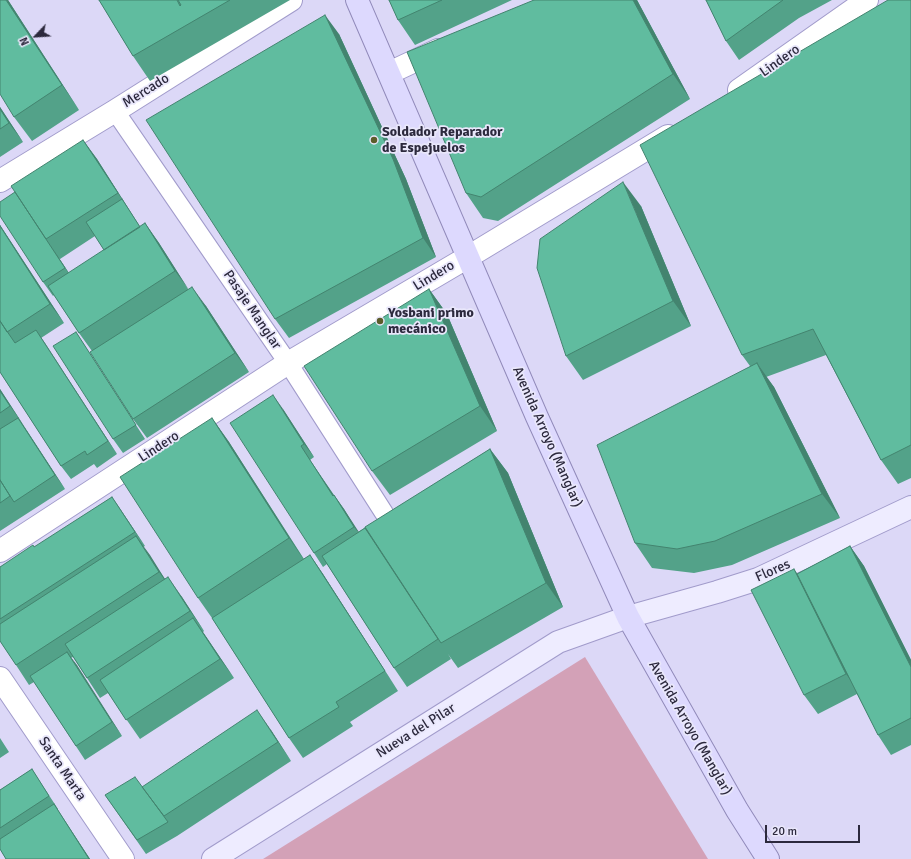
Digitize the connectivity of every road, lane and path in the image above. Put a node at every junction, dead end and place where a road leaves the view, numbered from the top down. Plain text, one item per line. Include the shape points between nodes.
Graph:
1 (291, 0) edge
2 (357, 0) edge
3 (867, 0) edge
4 (453, 43) edge
5 (389, 73) junction
6 (722, 102) edge
7 (115, 111) junction
8 (683, 127) edge
9 (0, 181) edge
10 (468, 256) junction
11 (288, 363) junction
12 (911, 507) edge
13 (384, 513) edge
14 (0, 551) edge
15 (628, 617) junction
16 (0, 678) edge
17 (123, 859) edge
18 (213, 859) edge
19 (768, 859) edge

1 - 7 street, Mercado
2 - 5 main road, Avenida Arroyo (Manglar)
3 - 6 street, Lindero
4 - 5 street
5 - 10 main road, Avenida Arroyo (Manglar)
7 - 9 street, Mercado
7 - 11 lane, Pasaje Manglar
8 - 10 street, Lindero
10 - 11 street, Lindero
10 - 15 main road, Avenida Arroyo (Manglar) via 537,417
11 - 13 lane, Pasaje Manglar
11 - 14 street, Lindero
12 - 15 street, Flores via 758,579
15 - 18 street, Nueva del Pilar via 558,642
15 - 19 main road, Avenida Arroyo (Manglar) via 737,810
16 - 17 street, Santa Marta

